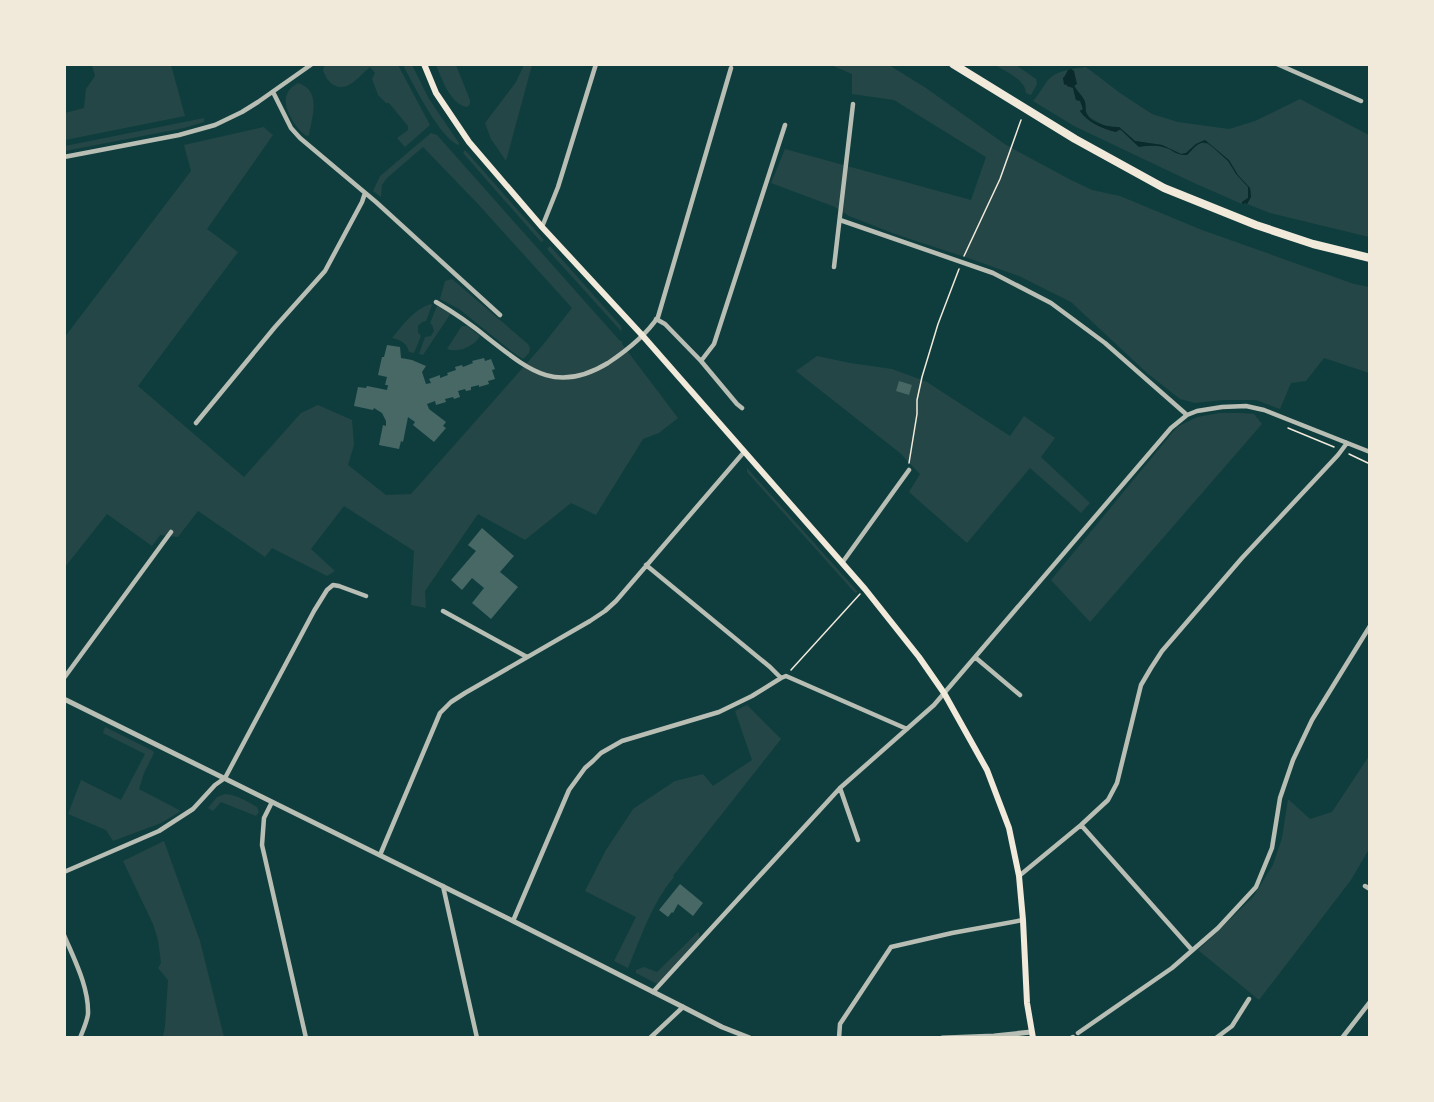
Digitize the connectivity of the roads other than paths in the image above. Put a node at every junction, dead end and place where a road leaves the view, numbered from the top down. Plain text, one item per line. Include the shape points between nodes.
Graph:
1 (312, 64) edge
2 (424, 64) edge
3 (596, 64) edge
4 (953, 64) edge
5 (1277, 64) edge
6 (731, 68) dead end
7 (273, 92) junction
8 (1360, 101) dead end
9 (854, 104) dead end
10 (785, 125) dead end
11 (64, 157) edge
12 (365, 193) junction
13 (840, 220) junction
14 (542, 227) junction
15 (1370, 258) edge
16 (834, 267) dead end
17 (436, 302) dead end
18 (500, 315) dead end
19 (656, 319) junction
20 (642, 335) junction
21 (701, 361) junction
22 (742, 408) dead end
23 (1187, 415) junction
24 (196, 423) dead end
25 (1347, 443) junction
26 (744, 452) junction
27 (1370, 452) edge
28 (909, 470) road end
29 (171, 532) dead end
30 (842, 563) junction
31 (646, 565) junction
32 (366, 596) dead end
33 (443, 611) dead end
34 (1370, 626) edge
35 (527, 657) junction
36 (976, 658) junction
37 (783, 677) junction
38 (64, 678) edge
39 (944, 693) junction
40 (1020, 694) dead end
41 (64, 699) edge
42 (906, 729) junction
43 (225, 778) junction
44 (840, 788) junction
45 (272, 802) junction
46 (1082, 825) junction
47 (858, 840) dead end
48 (380, 855) junction
49 (64, 872) edge
50 (1019, 876) junction
51 (443, 886) junction
52 (1023, 920) junction
53 (513, 921) junction
54 (64, 934) edge
55 (1192, 951) junction
56 (654, 992) junction
57 (1249, 999) dead end
58 (1370, 1002) edge
59 (683, 1007) junction
60 (1078, 1033) dead end
61 (1032, 1035) edge
62 (80, 1038) edge
63 (306, 1038) edge
64 (477, 1038) edge
65 (650, 1038) edge
66 (750, 1038) edge
67 (839, 1038) edge
68 (942, 1038) edge
69 (1216, 1038) edge
70 (1342, 1038) edge

1 - 7 street
2 - 14 main road via 436,93 469,142
3 - 14 street
4 - 15 highway via 1075,140 1164,188 1256,225
5 - 8 street
6 - 19 street
7 - 11 street via 215,125
7 - 12 street via 300,138
9 - 13 street
10 - 21 street via 714,344
12 - 18 street
12 - 24 street via 325,271
13 - 16 street
13 - 23 street via 993,273 1052,303 1105,343
14 - 20 main road
17 - 20 street via 523,365 557,377 577,377 595,370
19 - 20 street
19 - 21 street
20 - 26 main road
21 - 22 street
23 - 25 street via 1246,406
23 - 36 street via 1171,428
25 - 27 street
25 - 46 street via 1162,651 1141,685 1117,783 1108,800
26 - 30 main road
26 - 31 street
28 - 30 street
29 - 38 street
30 - 39 main road
31 - 35 street via 605,611
31 - 37 street
32 - 43 street via 333,585 327,590
33 - 35 street
34 - 55 street via 1312,720 1293,760 1280,798 1272,848 1256,887
35 - 48 street via 451,702 440,713
36 - 39 street
36 - 40 street
37 - 42 street
37 - 53 street via 719,712 622,741 585,768 569,790
39 - 42 street
39 - 50 main road via 993,784 1009,828
41 - 43 street
42 - 44 street
43 - 45 street
43 - 49 street via 193,809 159,831
44 - 47 street
44 - 56 street
45 - 48 street
45 - 63 street via 264,818 262,845
46 - 50 street
46 - 55 street
48 - 51 street
50 - 52 main road
51 - 53 street
51 - 64 street
52 - 61 main road
52 - 67 street via 891,947 840,1024
53 - 56 street
54 - 62 street via 86,997 88,1016
55 - 60 street
56 - 59 street
57 - 69 street via 1232,1026
58 - 70 street
59 - 65 street
59 - 66 street
61 - 68 street

